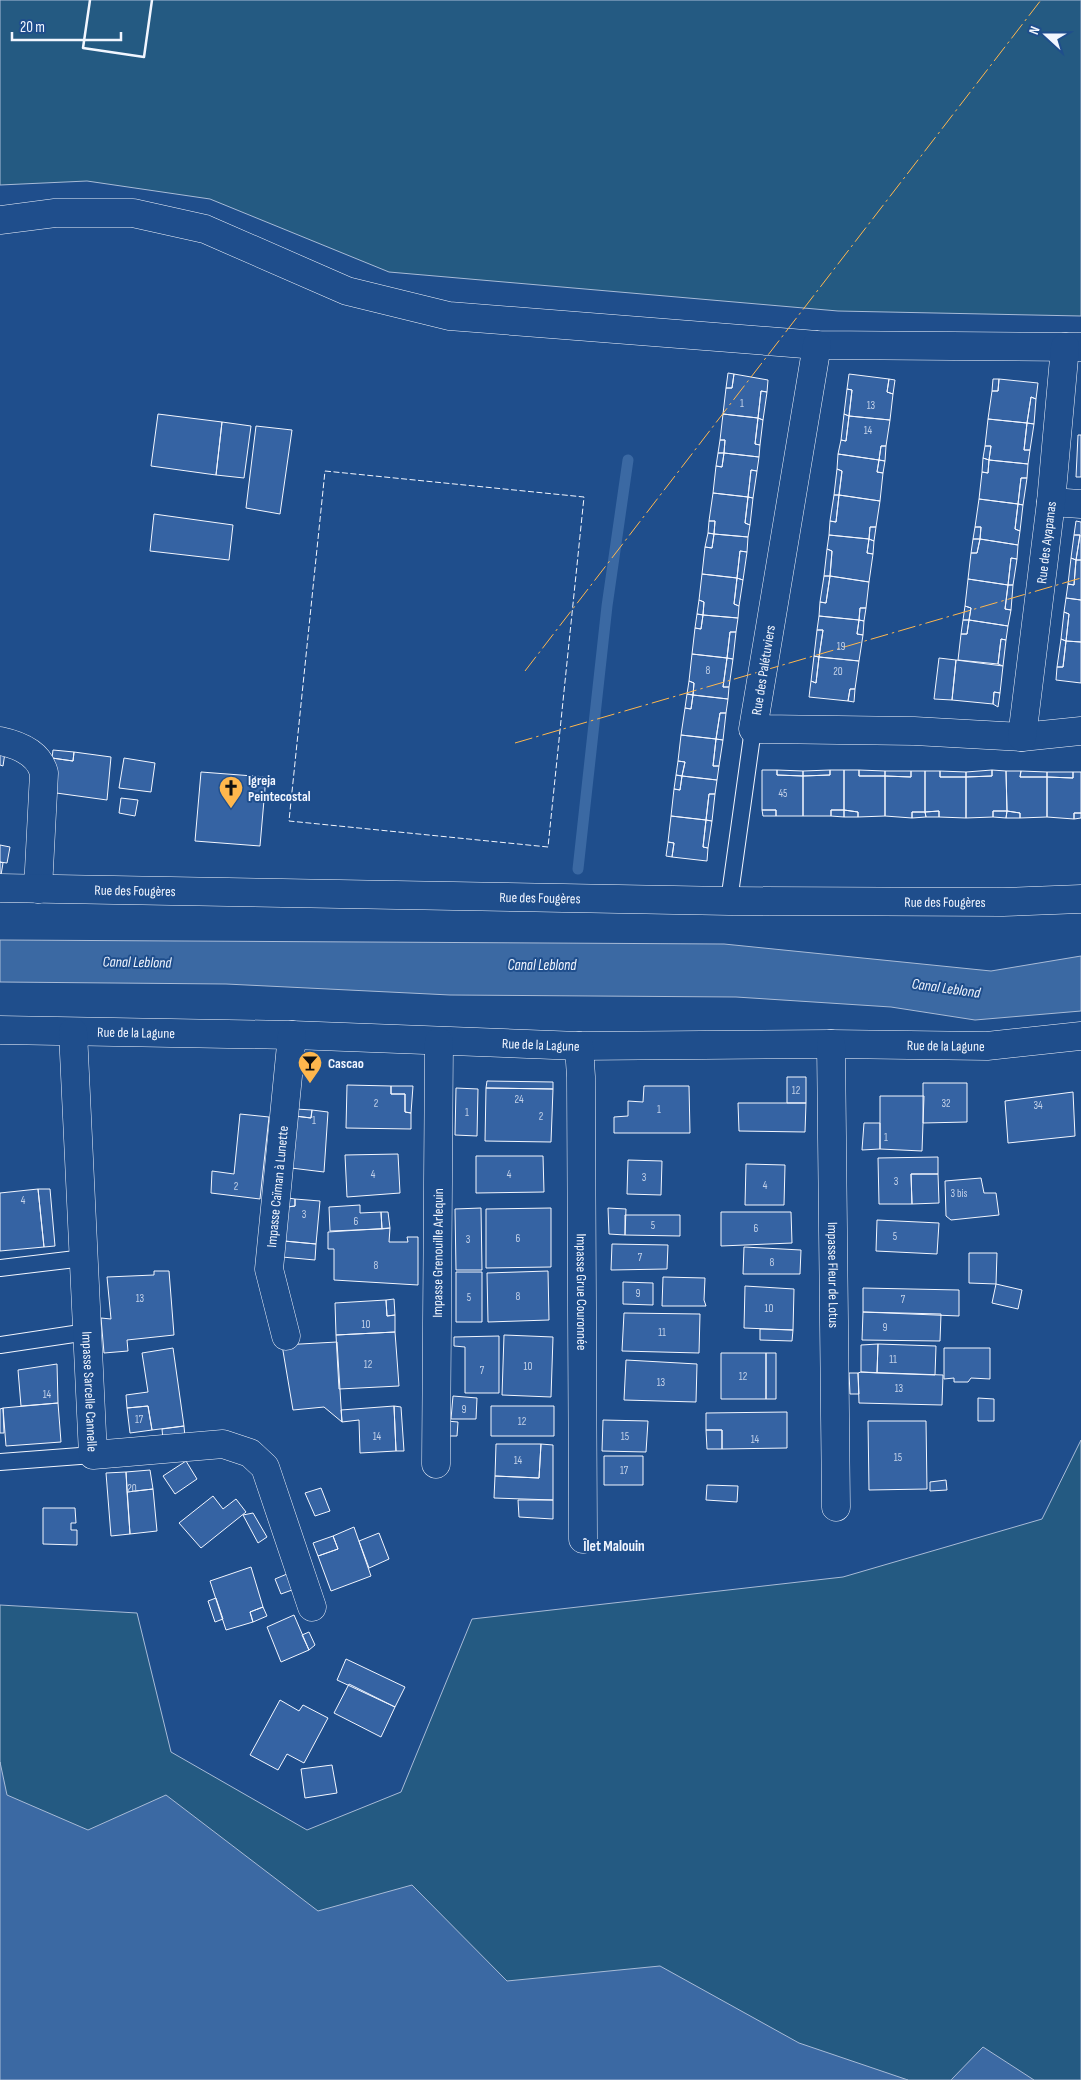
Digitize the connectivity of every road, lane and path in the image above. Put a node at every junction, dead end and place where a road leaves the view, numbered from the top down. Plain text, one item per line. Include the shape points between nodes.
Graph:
1 (0, 220) edge
2 (817, 345) junction
3 (1073, 347) edge
4 (1051, 502) junction
5 (1081, 504) edge
6 (753, 730) junction
7 (1081, 731) edge
8 (1022, 737) junction
9 (0, 742) edge
10 (0, 888) edge
11 (38, 889) junction
12 (1081, 899) edge
13 (729, 900) junction
14 (0, 1030) edge
15 (73, 1032) junction
16 (292, 1035) junction
17 (1081, 1036) edge
18 (439, 1042) junction
19 (831, 1044) junction
20 (579, 1046) junction
21 (84, 1258) junction
22 (0, 1268) edge
23 (87, 1332) junction
24 (286, 1336) dead end
25 (0, 1345) edge
26 (93, 1455) junction
27 (0, 1462) edge
28 (436, 1464) dead end
29 (836, 1506) dead end
30 (583, 1539) dead end
31 (312, 1607) dead end

1 - 2 street via 56,213 133,213 205,229 347,291 449,316
2 - 3 street
2 - 6 street, Rue des Palétuviers
3 - 4 street, Rue des Ayapanas
4 - 5 street
4 - 8 street, Rue des Ayapanas
6 - 8 street, Rue des Palétuviers via 914,731
6 - 13 lane
7 - 8 street, Rue des Palétuviers
9 - 11 street via 18,746 42,764
10 - 11 street, Rue des Fougères
11 - 13 street, Rue des Fougères
12 - 13 street, Rue des Fougères via 1003,902
14 - 15 street, Rue de la Lagune
15 - 16 street, Rue de la Lagune
15 - 21 street, Impasse Sarcelle Cannelle
16 - 18 street, Rue de la Lagune
16 - 24 street, Impasse Caïman à Lunette via 269,1269
17 - 19 street, Rue de la Lagune via 987,1046
18 - 20 street, Rue de la Lagune
18 - 28 street, Impasse Grenouille Arlequin
19 - 20 street, Rue de la Lagune
19 - 29 street, Impasse Fleur de Lotus
20 - 30 street, Impasse Grue Couronnée
21 - 22 lane
21 - 23 street, Impasse Sarcelle Cannelle
23 - 25 lane
23 - 26 street, Impasse Sarcelle Cannelle
26 - 27 lane
26 - 31 street, Impasse Sarcelle Cannelle via 223,1444 250,1454 265,1467

